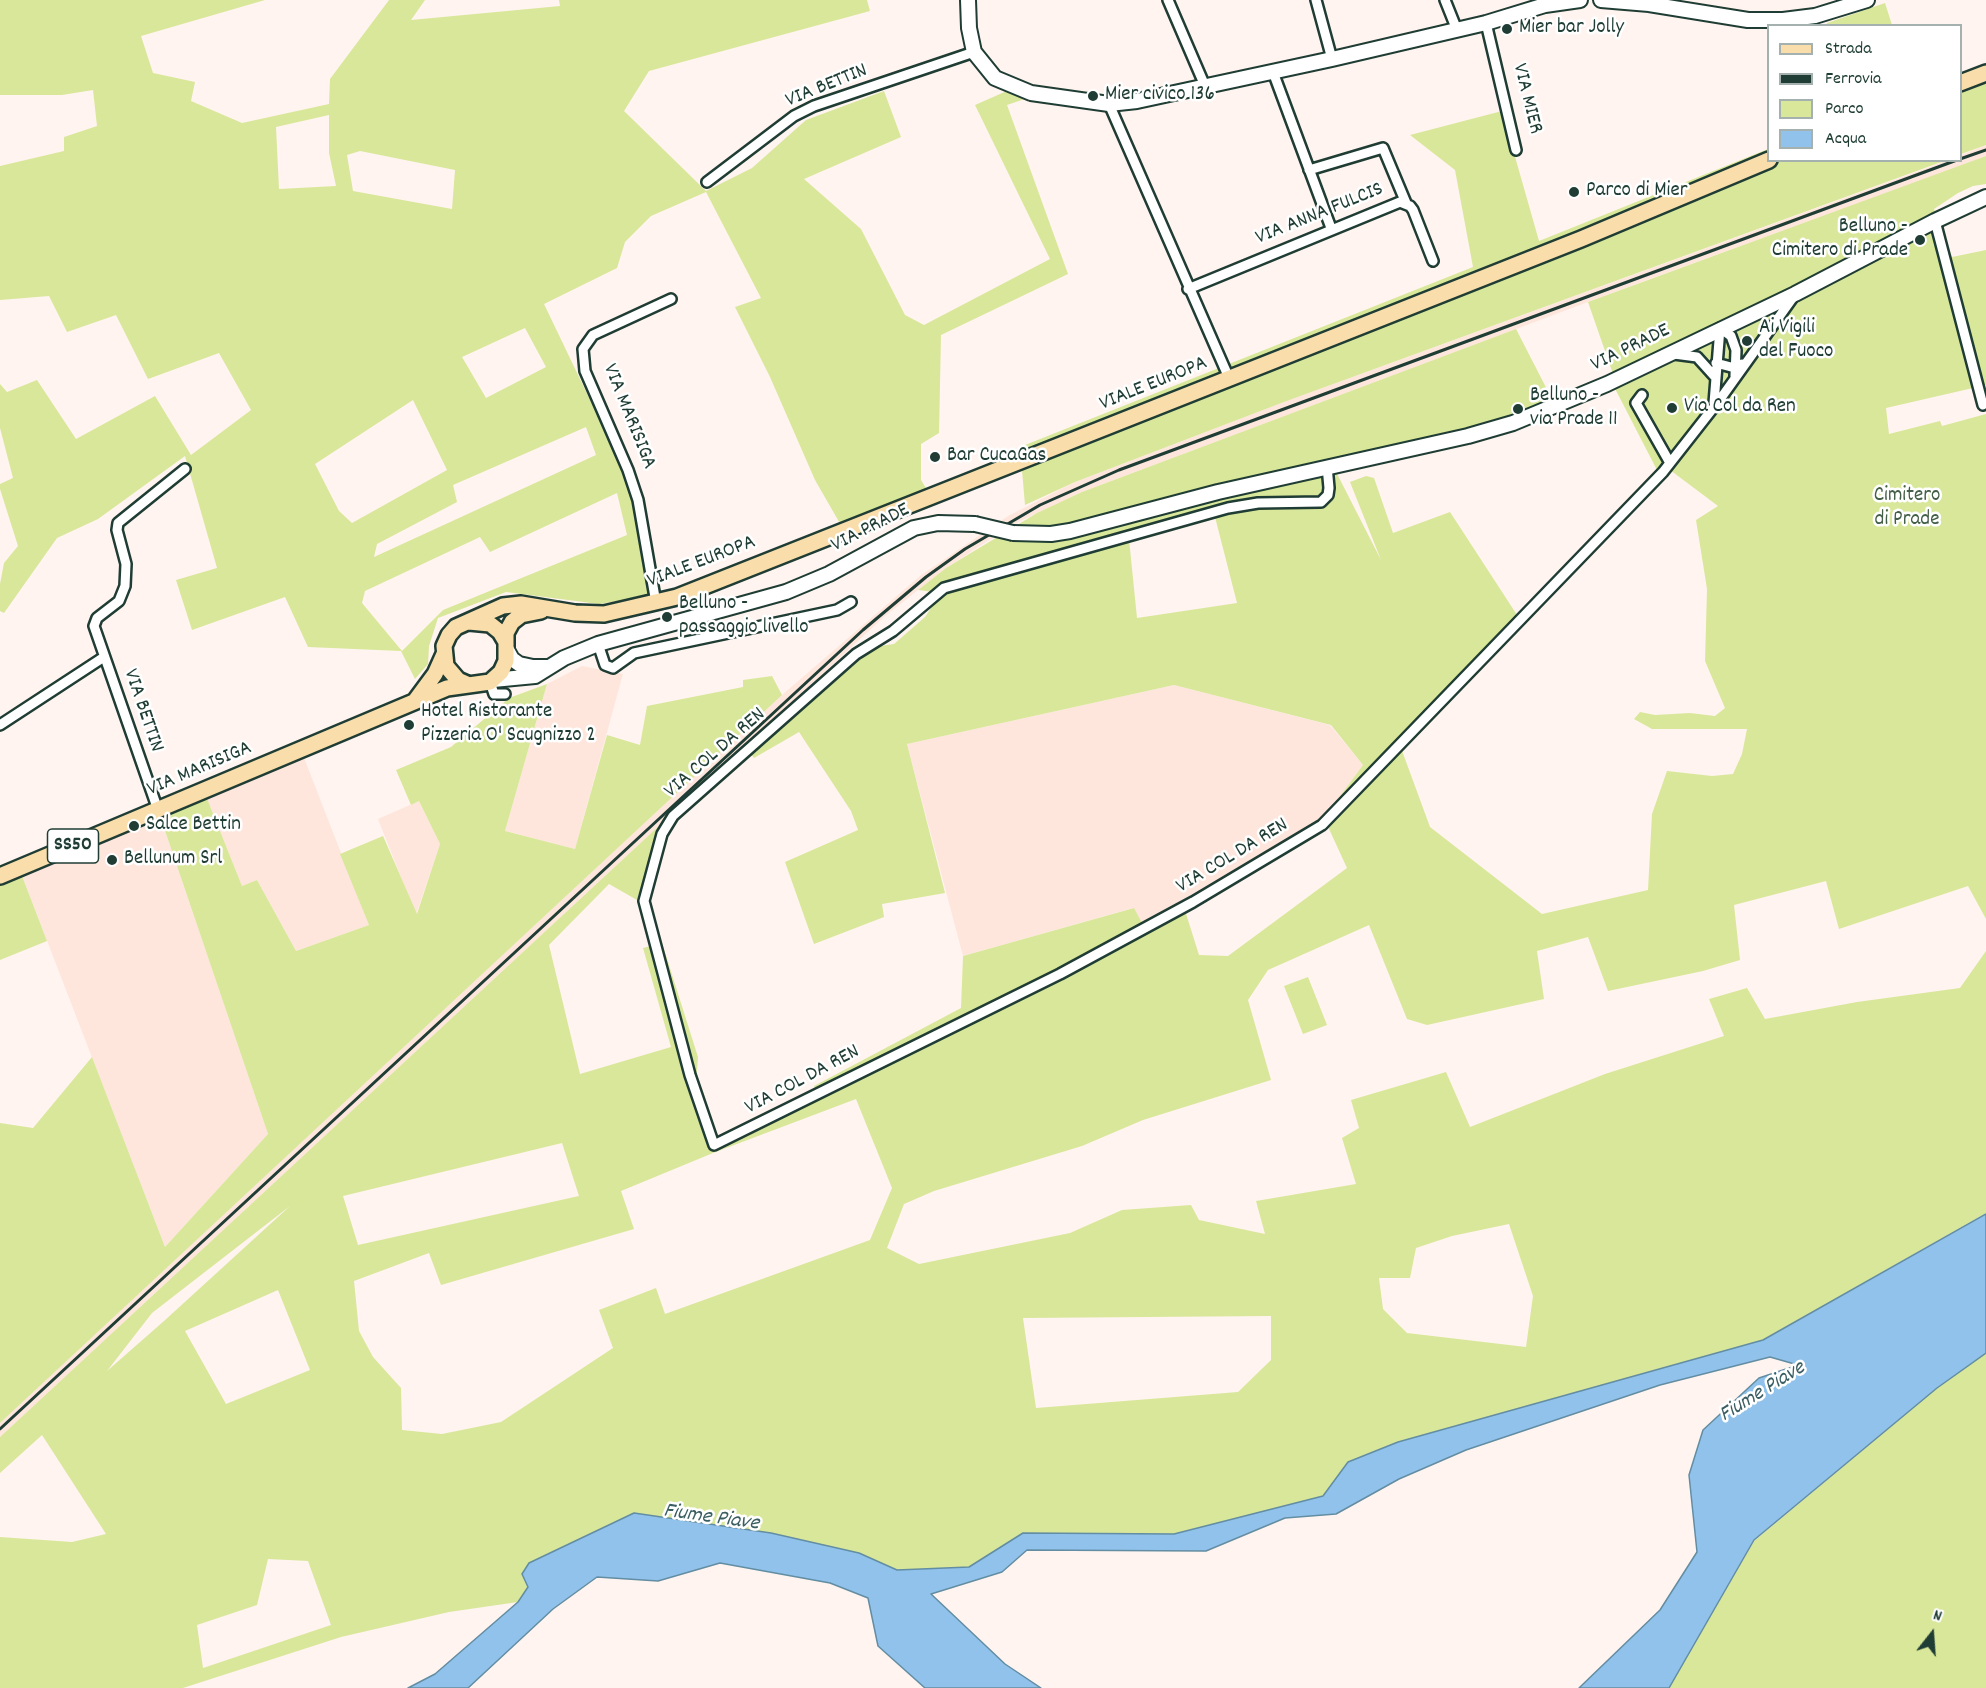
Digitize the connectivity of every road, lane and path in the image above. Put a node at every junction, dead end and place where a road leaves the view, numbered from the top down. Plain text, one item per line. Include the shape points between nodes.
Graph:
1 (968, 0) edge
2 (1168, 0) edge
3 (1316, 0) edge
4 (1445, 0) edge
5 (1580, 0) edge
6 (1601, 0) edge
7 (1867, 0) edge
8 (1544, 2) edge
9 (1486, 23) junction
10 (1457, 30) junction
11 (974, 52) junction
12 (1332, 59) junction
13 (1273, 72) junction
14 (1986, 73) edge
15 (1962, 82) edge
16 (1205, 86) junction
17 (1109, 104) junction
18 (1516, 150) dead end
19 (1767, 161) edge
20 (1309, 170) junction
21 (707, 182) dead end
22 (1986, 197) edge
23 (1406, 203) junction
24 (1935, 221) junction
25 (1331, 228) junction
26 (1433, 261) dead end
27 (1188, 289) junction
28 (1795, 294) junction
29 (671, 298) dead end
30 (1720, 328) junction
31 (1668, 354) junction
32 (1747, 362) junction
33 (1716, 363) junction
34 (1737, 366) junction
35 (1229, 378) junction
36 (1716, 378) junction
37 (1734, 380) junction
38 (1642, 395) dead end
39 (1714, 403) junction
40 (1983, 405) dead end
41 (1670, 463) junction
42 (1327, 466) junction
43 (185, 469) dead end
44 (851, 602) dead end
45 (656, 603) junction
46 (546, 609) junction
47 (466, 622) junction
48 (598, 644) junction
49 (507, 646) junction
50 (444, 654) junction
51 (104, 657) junction
52 (549, 667) junction
53 (491, 681) junction
54 (466, 684) junction
55 (505, 694) dead end
56 (415, 700) junction
57 (0, 725) edge
58 (158, 810) junction
59 (0, 876) edge

1 - 11 main road
2 - 16 street
3 - 12 street
4 - 10 street
5 - 8 main road
6 - 7 main road via 1748,20 1815,16
8 - 9 main road
9 - 10 main road
9 - 18 street, VIA MIER
10 - 12 main road
11 - 17 main road via 988,72 1011,87 1041,96
11 - 21 street, VIA BETTIN via 814,106 794,116
12 - 13 main road
13 - 16 main road
13 - 20 street
14 - 15 main road
16 - 17 main road
17 - 27 street
19 - 35 main road, VIALE EUROPA
20 - 23 street via 1383,148
20 - 25 street
22 - 24 main road, VIA PRADE
23 - 25 street, VIA ANNA FULCIS via 1394,203
23 - 26 street, VIA ANNA FULCIS via 1413,210
24 - 28 main road, VIA PRADE
24 - 40 street
25 - 27 street, VIA ANNA FULCIS
27 - 35 street
28 - 30 main road, VIA PRADE
28 - 32 street, VIA COL DA REN
29 - 45 street, VIA MARISIGA via 593,335 583,349 585,371 638,500
30 - 31 main road, VIA PRADE
30 - 33 street
30 - 34 street, VIA COL DA REN via 1732,339
31 - 36 street via 1697,357
31 - 42 main road, VIA PRADE via 1543,412 1497,428
32 - 34 street
32 - 37 street, VIA COL DA REN
33 - 34 street
33 - 36 street
34 - 37 street, VIA COL DA REN
35 - 45 main road, VIALE EUROPA
36 - 39 street
37 - 39 street, VIA COL DA REN
38 - 41 street via 1636,403
39 - 41 street, VIA COL DA REN
41 - 42 street, VIA COL DA REN via 1322,825 1193,902 1060,974 714,1145 690,1075 644,901 662,834 673,816 856,654 911,617 944,588 1066,556 1135,533 1258,503 1321,502 1328,495
42 - 48 main road, VIA PRADE, bridge via 1051,534 1013,533 975,524 938,523 914,528 829,574 786,592
43 - 51 street, VIA BETTIN via 118,523 126,579 119,601 95,622
44 - 48 street via 837,610 634,653 612,668 605,665
45 - 46 main road, VIALE EUROPA via 604,614
46 - 47 main road, VIALE EUROPA via 521,604 503,606
46 - 49 main road, VIALE EUROPA via 521,615 512,622 506,633
47 - 49 main road via 490,624 500,632
47 - 50 main road, VIA MARISIGA via 449,635
48 - 52 main road, VIA PRADE
49 - 52 main road via 519,664
49 - 53 main road via 501,672
50 - 54 main road via 451,674
50 - 56 main road, VIA MARISIGA via 435,674
51 - 57 street, VIA BETTIN
51 - 58 street, VIA BETTIN
52 - 53 main road, VIA PRADE via 535,676
53 - 54 main road, VIA MARISIGA
53 - 55 street via 494,694
54 - 56 main road, VIA MARISIGA
56 - 58 main road, VIA MARISIGA
58 - 59 main road, VIA MARISIGA / SS50

